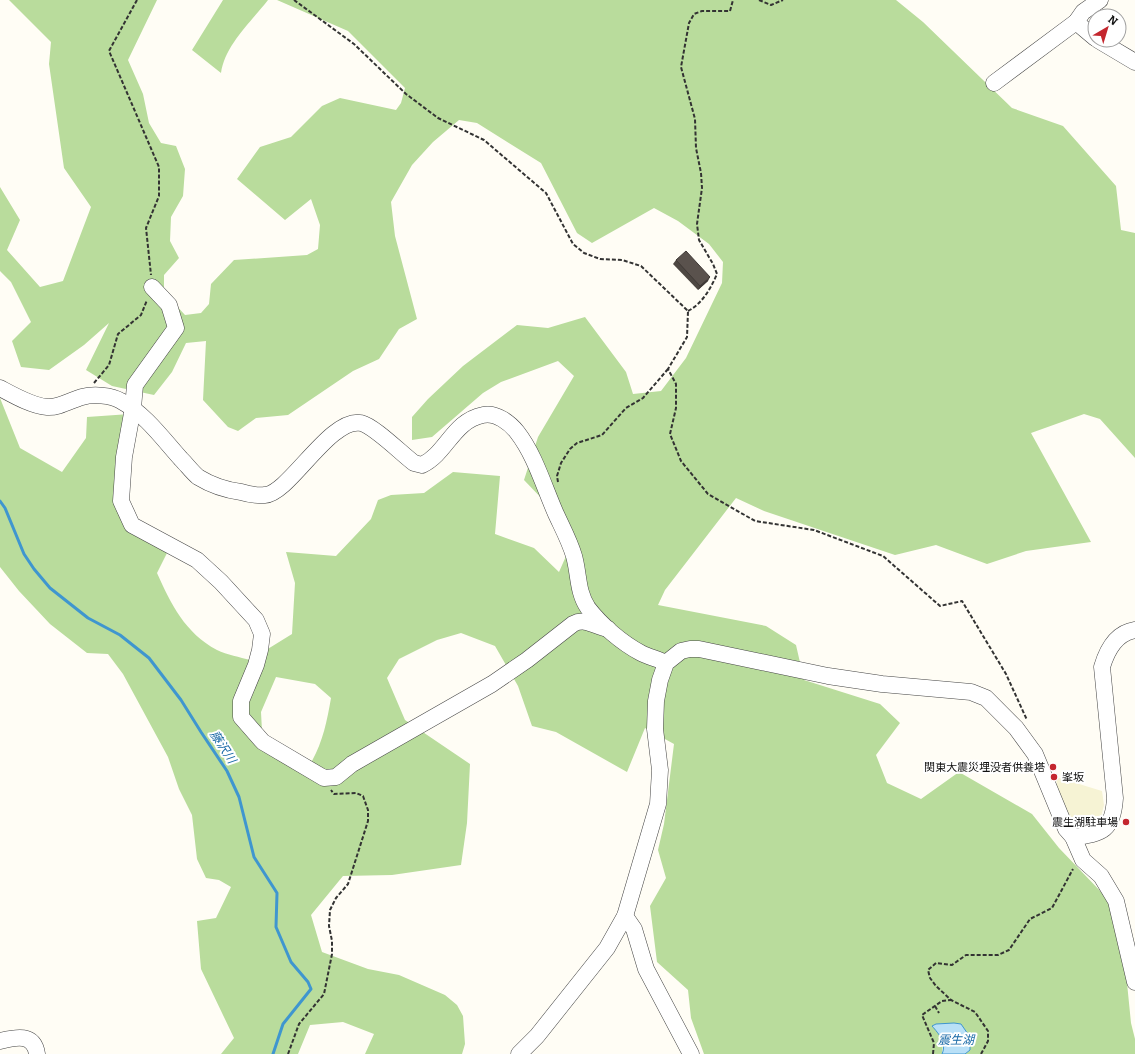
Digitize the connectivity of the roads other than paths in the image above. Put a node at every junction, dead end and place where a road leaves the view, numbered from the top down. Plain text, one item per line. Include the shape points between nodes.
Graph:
1 (1100, 0) edge
2 (1076, 22) junction
3 (1087, 31) edge
4 (1111, 48) edge
5 (1135, 62) edge
6 (994, 83) dead end
7 (152, 287) road end
8 (0, 388) edge
9 (134, 408) junction
10 (608, 629) junction
11 (1135, 630) edge
12 (666, 663) junction
13 (1073, 837) junction
14 (625, 916) junction
15 (1135, 982) edge
16 (0, 1041) edge
17 (37, 1054) edge
18 (519, 1054) edge
19 (691, 1054) edge

1 - 2 street via 1083,12
2 - 3 street
2 - 6 street
4 - 5 street
7 - 9 street via 169,305 176,328 135,384
8 - 9 street via 15,397 48,407 83,397 105,396 119,399
9 - 10 street via 197,476 231,491 266,496 277,491 335,433 352,423 362,423 414,463 422,465 430,462 458,428 472,417 486,414 498,417 509,423 528,450 574,555 583,599
9 - 10 street via 124,457 121,501 132,525 197,560 256,620 262,634 260,650 241,701 241,717 263,742 317,775 328,779 336,777 352,764 492,684 579,620 586,620 600,628
10 - 12 street via 630,646
11 - 13 street via 1120,636 1112,644 1102,667 1115,798 1114,814 1108,826 1094,835
12 - 13 street via 681,651 699,649 828,676 971,692 986,698 1016,728 1035,754 1060,818
12 - 14 street via 660,676 656,701 655,729 660,785 658,804
13 - 15 street via 1116,901
14 - 18 street via 607,948 538,1036
14 - 19 street via 634,929 646,969
16 - 17 street via 26,1037 33,1042

